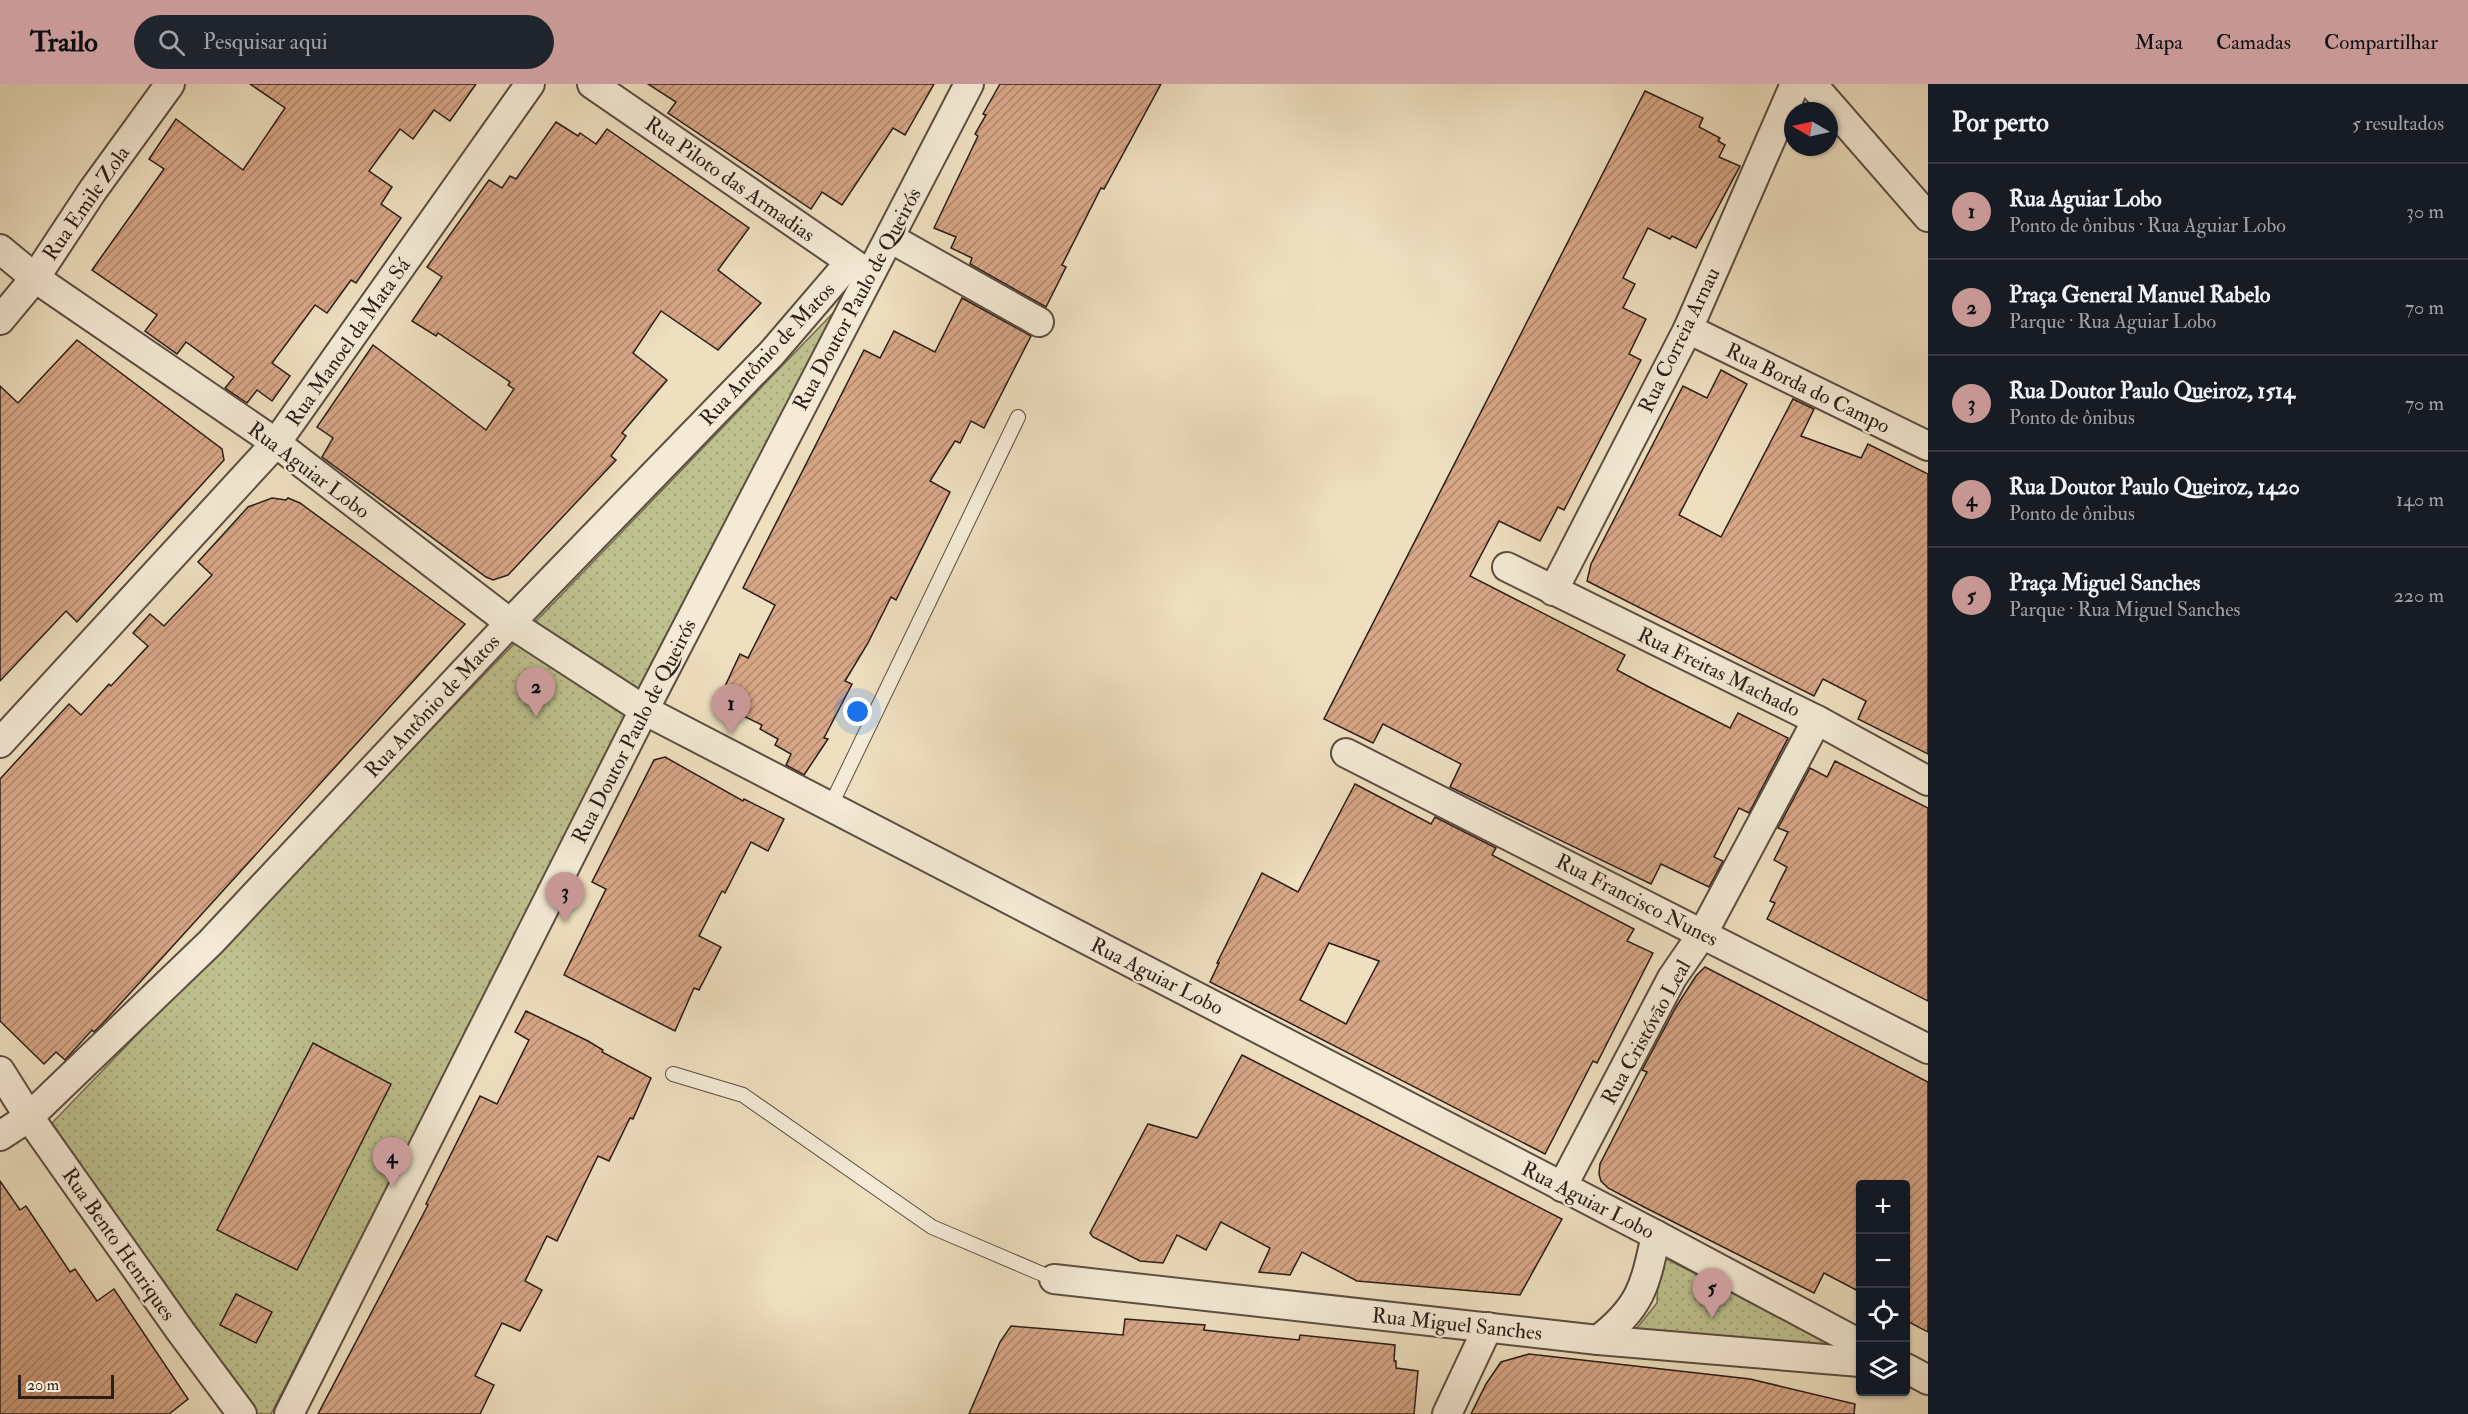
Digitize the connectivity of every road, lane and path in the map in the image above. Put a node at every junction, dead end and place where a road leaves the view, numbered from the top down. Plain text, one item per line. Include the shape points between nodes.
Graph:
1 (170, 84) edge
2 (530, 84) edge
3 (592, 84) edge
4 (969, 84) edge
5 (1795, 84) edge
6 (1812, 84) edge
7 (1928, 217) edge
8 (890, 238) junction
9 (0, 249) edge
10 (859, 268) junction
11 (35, 278) junction
12 (0, 321) edge
13 (1039, 322) dead end
14 (1688, 329) junction
15 (1018, 417) dead end
16 (276, 443) junction
17 (1928, 446) edge
18 (1507, 567) dead end
19 (1553, 591) junction
20 (510, 622) junction
21 (644, 710) junction
22 (1817, 720) junction
23 (0, 743) edge
24 (1346, 753) dead end
25 (1928, 781) edge
26 (830, 807) junction
27 (1703, 933) junction
28 (1928, 1049) edge
29 (0, 1071) edge
30 (673, 1074) dead end
31 (29, 1117) junction
32 (0, 1136) edge
33 (1562, 1187) junction
34 (1656, 1235) junction
35 (1054, 1279) joint
36 (1488, 1328) junction
37 (1598, 1340) junction
38 (1856, 1342) edge
39 (1856, 1362) edge
40 (1910, 1371) edge
41 (1928, 1380) edge
42 (242, 1414) edge
43 (289, 1414) edge
44 (1447, 1414) edge

1 - 11 street, Rua Emile Zola
2 - 16 street, Rua Manoel da Mata Sá
3 - 10 street, Rua Piloto das Armadias
4 - 8 street, Rua Doutor Paulo de Queirós
5 - 14 street, Rua Correia Arnau
6 - 7 street
8 - 10 street, Rua Doutor Paulo de Queirós
8 - 13 street
9 - 11 street, Rua Aguiar Lobo
10 - 20 street, Rua Antônio de Matos
10 - 21 street, Rua Doutor Paulo de Queirós
11 - 12 street, Rua Emile Zola
11 - 16 street, Rua Aguiar Lobo
14 - 17 street, Rua Borda do Campo
14 - 19 street, Rua Correia Arnau
15 - 26 lane
16 - 20 street, Rua Aguiar Lobo
16 - 23 street, Rua Manoel da Mata Sá
18 - 19 street, Rua Freitas Machado
19 - 22 street, Rua Freitas Machado
20 - 21 street, Rua Aguiar Lobo
20 - 31 street, Rua Antônio de Matos via 211,942
21 - 26 street, Rua Aguiar Lobo
21 - 43 street, Rua Doutor Paulo de Queirós
22 - 25 street, Rua Freitas Machado
22 - 27 street, Rua Cristóvão Leal
24 - 27 street, Rua Francisco Nunes
26 - 33 street, Rua Aguiar Lobo
27 - 28 street, Rua Francisco Nunes
27 - 33 street, Rua Cristóvão Leal via 1672,978
29 - 31 street, Rua Bento Henriques
30 - 35 lane via 743,1095 932,1227
31 - 32 street, Rua Antônio de Matos
31 - 42 street, Rua Bento Henriques
33 - 34 street, Rua Aguiar Lobo
34 - 37 street via 1637,1302 1620,1323
34 - 38 street, Rua Aguiar Lobo
35 - 36 street, Rua Miguel Sanches
36 - 37 street, Rua Miguel Sanches
36 - 44 street
37 - 39 street, Rua Miguel Sanches
40 - 41 street

